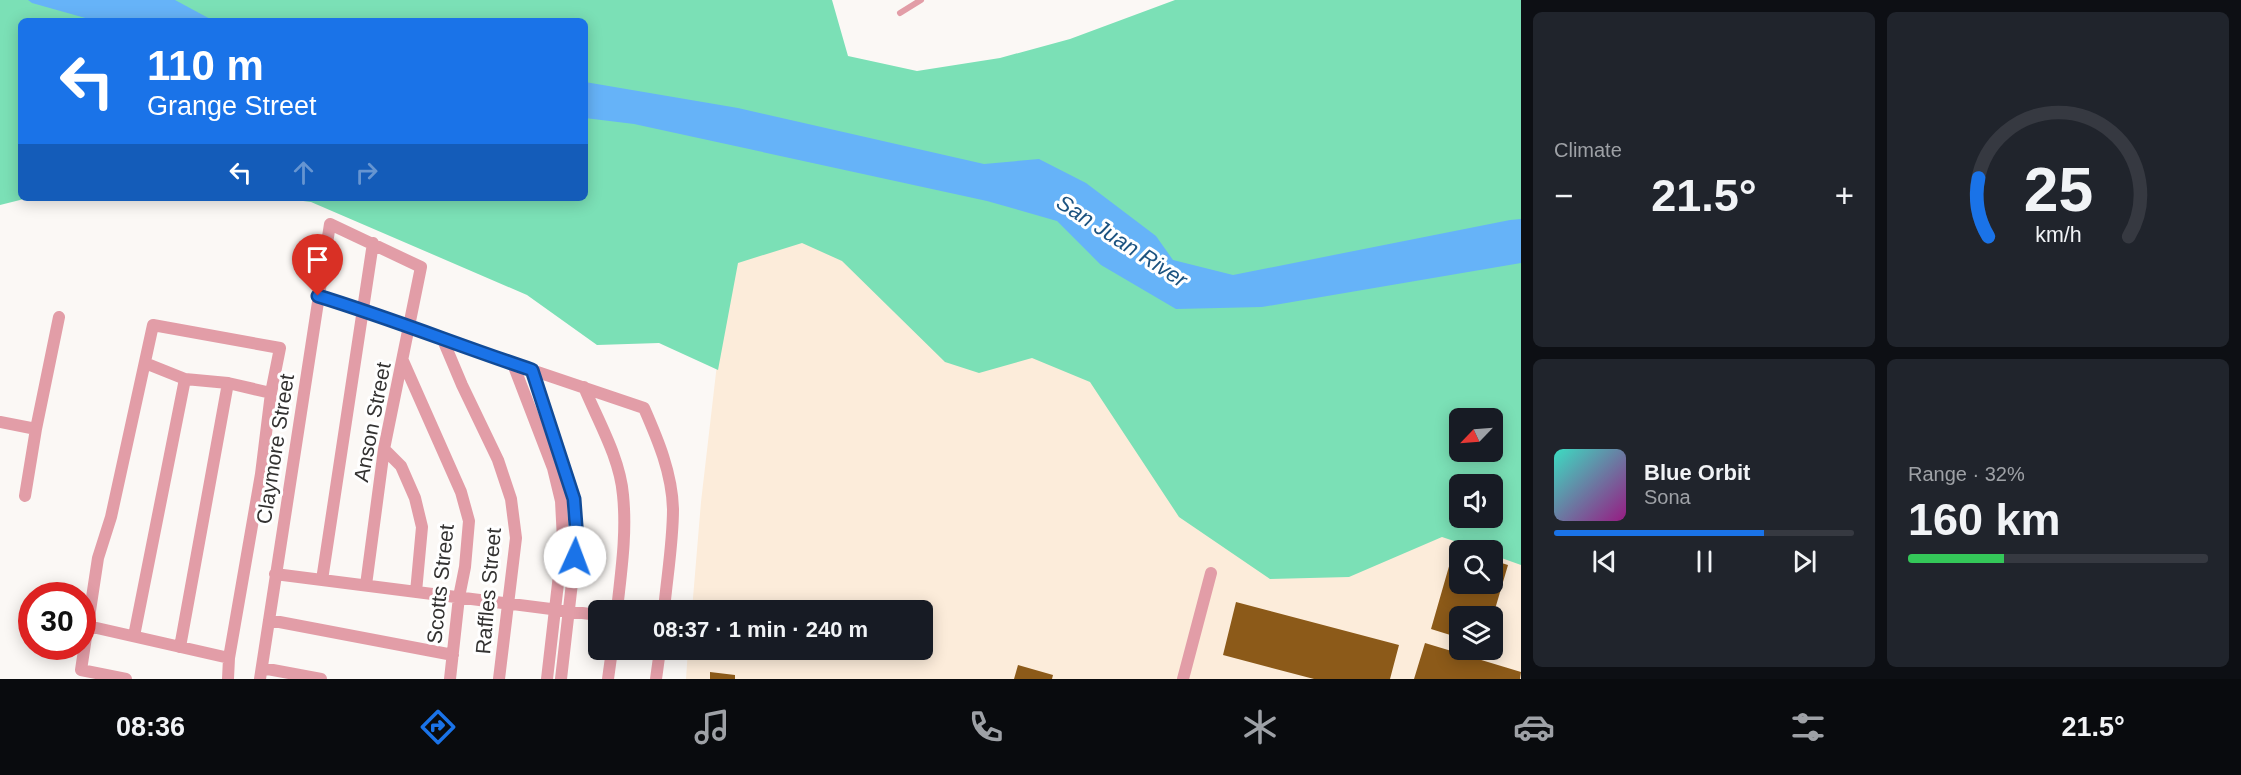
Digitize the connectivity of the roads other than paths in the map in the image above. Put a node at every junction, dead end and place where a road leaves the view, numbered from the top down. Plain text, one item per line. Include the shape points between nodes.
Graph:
1 (921, 0) edge
2 (900, 13) dead end
3 (373, 243) junction
4 (318, 296) junction
5 (363, 310) junction
6 (59, 317) dead end
7 (410, 326) junction
8 (443, 340) junction
9 (403, 361) junction
10 (145, 363) junction
11 (513, 364) junction
12 (532, 370) junction
13 (185, 379) junction
14 (228, 383) junction
15 (584, 387) junction
16 (272, 393) junction
17 (0, 422) edge
18 (36, 429) junction
19 (384, 449) junction
20 (25, 496) dead end
21 (1211, 573) dead end
22 (275, 574) junction
23 (322, 580) junction
24 (94, 582) edge
25 (366, 585) junction
26 (416, 592) junction
27 (459, 597) junction
28 (618, 600) edge
29 (665, 600) edge
30 (508, 604) junction
31 (555, 610) junction
32 (569, 611) junction
33 (588, 614) edge
34 (269, 620) junction
35 (96, 628) edge
36 (134, 636) junction
37 (180, 647) junction
38 (453, 655) junction
39 (229, 658) junction
40 (83, 660) edge
41 (611, 660) edge
42 (659, 660) edge
43 (261, 674) edge
44 (126, 679) edge
45 (228, 679) edge
46 (321, 679) edge
47 (450, 679) edge
48 (499, 679) edge
49 (547, 679) edge
50 (561, 679) edge
51 (608, 679) edge
52 (657, 679) edge
53 (1183, 679) edge

1 - 2 lane
3 - 4 street, Claymore Street via 330,224
3 - 5 street
3 - 7 street, Anson Street via 421,267
4 - 5 street
4 - 22 street, Claymore Street
5 - 7 street
5 - 23 street
6 - 18 street
7 - 8 street
7 - 9 street, Anson Street
8 - 11 street
8 - 30 street, Raffles Street via 498,460 511,498 516,538
9 - 19 street, Anson Street
9 - 27 street, Scotts Street via 461,492 469,521
10 - 13 street
10 - 16 street via 153,325 280,348
10 - 24 street
11 - 12 street
11 - 31 street via 553,468 561,501 562,540
12 - 15 street
12 - 32 street via 574,499 577,539
13 - 14 street
13 - 36 street
14 - 16 street
14 - 37 street
15 - 28 street via 612,454 623,494 624,539
15 - 29 street via 644,408 661,446 673,509
16 - 39 street
17 - 18 street
18 - 20 street
19 - 25 street, Anson Street
19 - 26 street via 401,466 422,527
21 - 53 street
22 - 23 street
22 - 34 street, Claymore Street
23 - 25 street
25 - 26 street
26 - 27 street
27 - 30 street
27 - 38 street, Scotts Street
30 - 31 street
30 - 48 street, Raffles Street
31 - 32 street
31 - 49 street
32 - 33 street
32 - 50 street
34 - 38 street
34 - 43 street, Claymore Street
35 - 36 street
36 - 37 street
37 - 39 street
38 - 47 street, Scotts Street
39 - 45 street
40 - 44 street via 81,670
41 - 51 street
42 - 52 street
43 - 46 street

